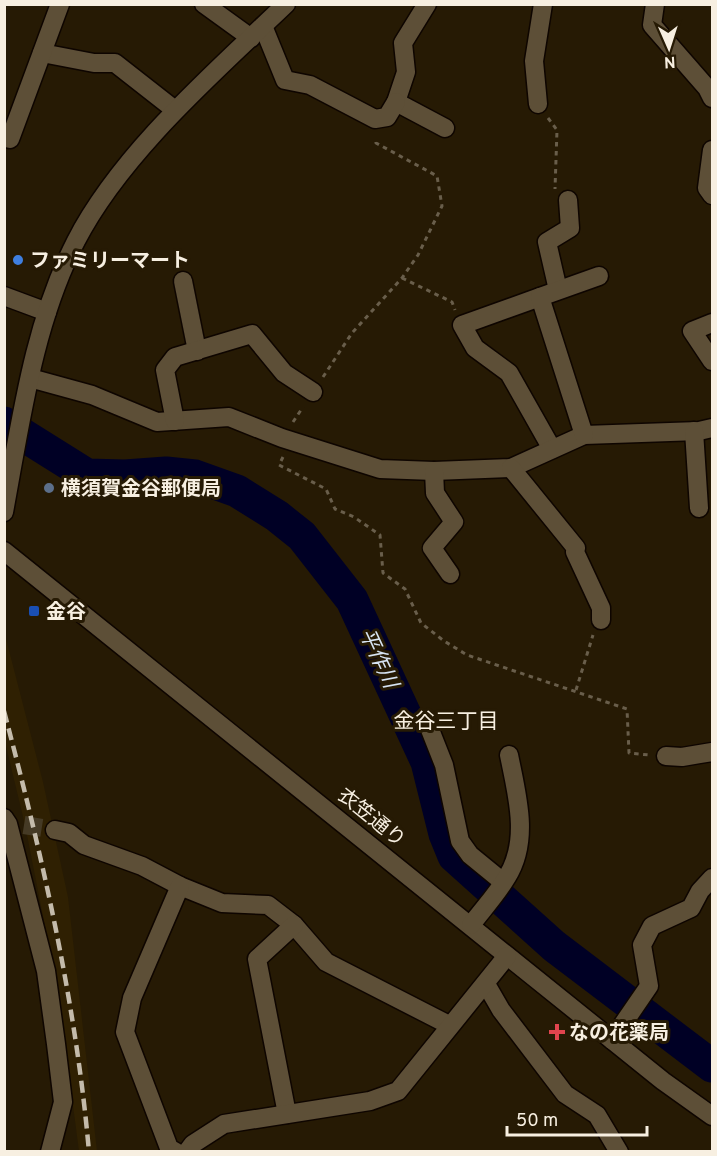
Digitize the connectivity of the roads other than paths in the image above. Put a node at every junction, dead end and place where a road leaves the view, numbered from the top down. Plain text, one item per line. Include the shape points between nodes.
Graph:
1 (60, 4) edge
2 (204, 4) edge
3 (286, 4) edge
4 (428, 4) edge
5 (543, 4) edge
6 (655, 4) edge
7 (257, 32) junction
8 (42, 53) junction
9 (712, 98) edge
10 (396, 102) junction
11 (538, 104) road end
12 (176, 110) junction
13 (445, 128) dead end
14 (4, 137) edge
15 (712, 150) edge
16 (712, 195) edge
17 (568, 200) road end
18 (599, 276) dead end
19 (183, 280) dead end
20 (558, 290) junction
21 (4, 296) edge
22 (540, 297) junction
23 (47, 312) junction
24 (712, 323) edge
25 (197, 351) junction
26 (712, 362) edge
27 (30, 378) junction
28 (313, 392) road end
29 (175, 421) junction
30 (712, 428) edge
31 (694, 431) junction
32 (584, 435) junction
33 (552, 449) junction
34 (511, 468) junction
35 (434, 471) junction
36 (699, 508) dead end
37 (4, 512) edge
38 (4, 551) edge
39 (450, 574) dead end
40 (601, 620) road end
41 (429, 727) dead end
42 (712, 752) edge
43 (509, 755) dead end
44 (666, 756) road end
45 (12, 822) edge
46 (55, 830) tunnel mouth
47 (712, 865) edge
48 (503, 882) junction
49 (706, 884) edge
50 (180, 886) junction
51 (294, 925) junction
52 (471, 925) junction
53 (507, 956) junction
54 (486, 984) junction
55 (449, 1025) junction
56 (612, 1040) junction
57 (287, 1114) junction
58 (712, 1116) edge
59 (50, 1152) edge
60 (176, 1152) edge
61 (187, 1152) edge
62 (619, 1152) edge

1 - 8 street
2 - 7 street
3 - 7 street
4 - 10 street via 403,43 406,72
5 - 11 street via 534,61
6 - 9 street via 652,25
7 - 10 street via 285,80 310,85 375,119 387,117
7 - 12 street
8 - 12 street via 115,63
8 - 14 street via 10,139
10 - 13 street
12 - 23 street via 97,206 76,241
15 - 16 street via 707,188
17 - 20 street via 570,228 547,242
18 - 20 street
19 - 25 street
20 - 22 street
21 - 23 street
22 - 32 street
22 - 33 street via 462,325 475,348 510,374
23 - 27 street
24 - 26 street via 692,331
25 - 28 street via 252,334 284,373
25 - 29 street via 175,357 165,370
27 - 29 street via 92,395 157,422
27 - 37 street
29 - 35 street via 229,417 286,440 380,468
30 - 31 street
31 - 32 street
31 - 36 street
32 - 33 street
33 - 34 street
34 - 35 street
34 - 40 street via 576,548 574,552 601,608
35 - 39 street via 435,493 454,522 432,548
38 - 52 street, 衣笠通り
41 - 48 street via 444,765 460,841 470,855
42 - 44 street
43 - 48 street via 520,810 519,848
45 - 59 street via 46,970 58,1055 63,1102
46 - 50 street
47 - 49 street via 705,874
48 - 52 street
49 - 56 street via 691,908 652,926 642,945 649,986
50 - 51 street via 222,903 268,905
50 - 60 street via 132,998 125,1032 169,1148
51 - 55 street via 326,962
51 - 57 street via 257,959
52 - 53 street, 衣笠通り
53 - 54 street
53 - 56 street, 衣笠通り
54 - 55 street
54 - 62 street via 565,1094 597,1115
55 - 57 street via 398,1091 370,1101
56 - 58 street, 衣笠通り
57 - 61 street via 224,1124

